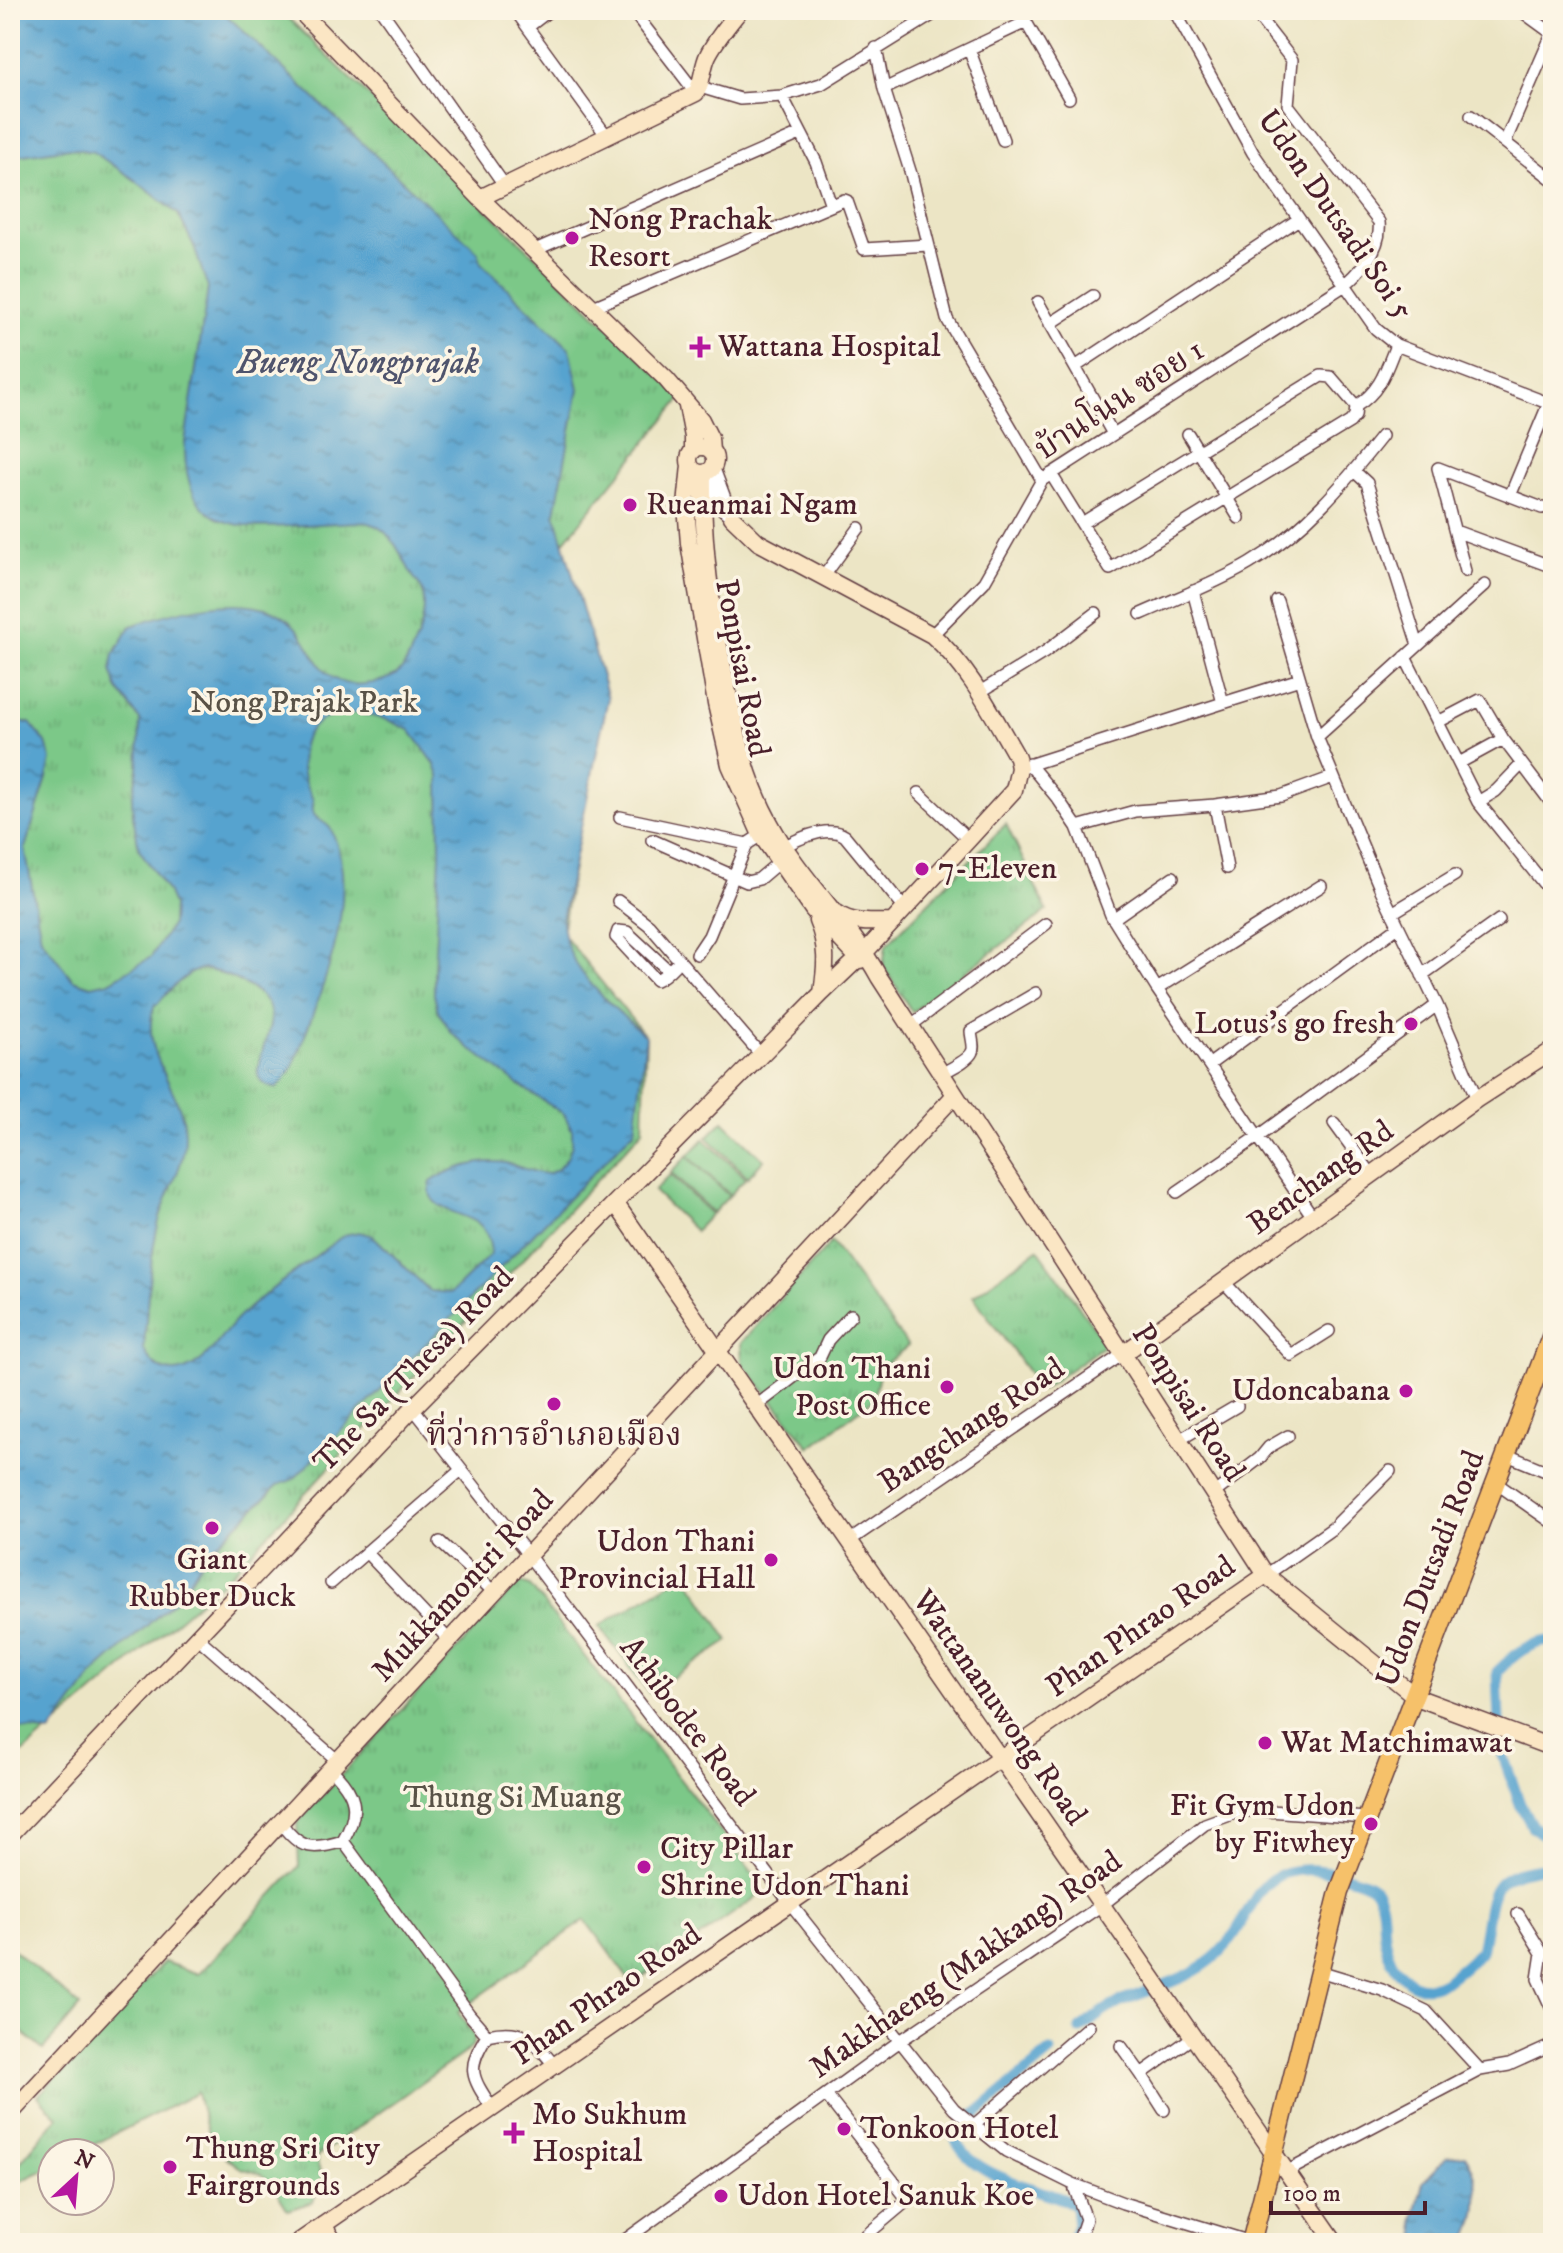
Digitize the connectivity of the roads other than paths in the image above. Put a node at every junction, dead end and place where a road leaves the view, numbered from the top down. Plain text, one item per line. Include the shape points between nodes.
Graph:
1 (299, 10) edge
2 (381, 10) edge
3 (515, 10) edge
4 (550, 10) edge
5 (632, 10) edge
6 (940, 10) edge
7 (1174, 10) edge
8 (1253, 10) edge
9 (1520, 10) edge
10 (736, 11) edge
11 (528, 27) junction
12 (1553, 33) edge
13 (876, 48) junction
14 (969, 49) junction
15 (884, 89) junction
16 (698, 90) junction
17 (782, 96) junction
18 (1069, 98) dead end
19 (1471, 116) dead end
20 (800, 134) junction
21 (606, 135) junction
22 (1003, 140) dead end
23 (1505, 142) junction
24 (1553, 180) edge
25 (505, 186) junction
26 (480, 198) junction
27 (831, 205) junction
28 (1299, 219) junction
29 (928, 245) junction
30 (535, 250) junction
31 (1345, 285) junction
32 (1093, 296) dead end
33 (1038, 302) dead end
34 (593, 307) junction
35 (1050, 324) junction
36 (1396, 345) junction
37 (1075, 367) junction
38 (1551, 400) edge
39 (1356, 406) junction
40 (1113, 434) junction
41 (1188, 434) dead end
42 (1382, 436) dead end
43 (1199, 452) junction
44 (702, 461) junction
45 (1354, 471) junction
46 (1047, 477) junction
47 (1510, 496) junction
48 (1227, 498) junction
49 (710, 505) junction
50 (1542, 508) dead end
51 (732, 517) junction
52 (1239, 518) dead end
53 (1082, 523) junction
54 (859, 528) dead end
55 (1455, 531) junction
56 (1553, 567) edge
57 (1465, 571) dead end
58 (824, 576) junction
59 (1485, 585) dead end
60 (1193, 591) junction
61 (1277, 601) dead end
62 (1096, 613) dead end
63 (1141, 614) dead end
64 (932, 635) junction
65 (1418, 645) junction
66 (1405, 657) junction
67 (1300, 679) junction
68 (980, 692) junction
69 (1223, 703) junction
70 (1438, 722) junction
71 (1317, 737) junction
72 (1503, 739) junction
73 (1459, 763) junction
74 (1521, 765) junction
75 (1024, 766) junction
76 (1333, 777) junction
77 (919, 793) dead end
78 (1551, 797) edge
79 (1478, 802) junction
80 (1215, 805) junction
81 (620, 817) dead end
82 (1077, 827) junction
83 (652, 840) dead end
84 (754, 840) junction
85 (970, 841) junction
86 (782, 854) junction
87 (1227, 868) dead end
88 (1455, 875) dead end
89 (735, 877) junction
90 (1173, 877) dead end
91 (1321, 886) dead end
92 (1553, 895) edge
93 (618, 901) dead end
94 (820, 907) junction
95 (905, 909) junction
96 (1392, 913) junction
97 (1113, 919) junction
98 (1499, 920) dead end
99 (893, 922) junction
100 (1046, 924) dead end
101 (1398, 927) junction
102 (697, 954) dead end
103 (862, 956) junction
104 (679, 961) junction
105 (669, 971) junction
106 (1422, 975) junction
107 (1157, 989) junction
108 (822, 993) junction
109 (1036, 993) dead end
110 (1437, 1005) junction
111 (910, 1026) junction
112 (1553, 1050) edge
113 (761, 1055) junction
114 (1210, 1064) junction
115 (941, 1074) junction
116 (955, 1095) junction
117 (1477, 1099) junction
118 (1334, 1123) dead end
119 (1259, 1136) junction
120 (1372, 1175) junction
121 (1177, 1192) dead end
122 (616, 1204) junction
123 (1313, 1217) junction
124 (1224, 1282) junction
125 (851, 1315) dead end
126 (1329, 1331) dead end
127 (1553, 1332) edge
128 (719, 1352) junction
129 (1123, 1354) junction
130 (756, 1406) junction
131 (1237, 1406) dead end
132 (413, 1408) junction
133 (1288, 1436) dead end
134 (1179, 1440) junction
135 (1507, 1455) junction
136 (461, 1470) junction
137 (1390, 1471) dead end
138 (1553, 1474) edge
139 (1496, 1483) junction
140 (1213, 1494) junction
141 (1553, 1523) edge
142 (849, 1541) junction
143 (440, 1542) dead end
144 (366, 1552) junction
145 (529, 1556) junction
146 (1266, 1575) junction
147 (331, 1583) dead end
148 (495, 1593) junction
149 (197, 1637) junction
150 (450, 1641) junction
151 (1416, 1697) junction
152 (1553, 1748) edge
153 (1000, 1758) junction
154 (335, 1765) junction
155 (1366, 1818) junction
156 (281, 1823) junction
157 (10, 1835) edge
158 (343, 1841) junction
159 (790, 1903) junction
160 (1102, 1905) junction
161 (1518, 1914) dead end
162 (1319, 1971) junction
163 (1553, 2011) edge
164 (1089, 2026) dead end
165 (487, 2035) junction
166 (1193, 2037) junction
167 (900, 2041) junction
168 (1553, 2045) edge
169 (1121, 2046) dead end
170 (554, 2065) junction
171 (1480, 2070) junction
172 (1141, 2074) junction
173 (826, 2095) junction
174 (492, 2108) junction
175 (1164, 2110) dead end
176 (10, 2114) edge
177 (973, 2126) junction
178 (1274, 2152) junction
179 (1286, 2172) junction
180 (1073, 2184) junction
181 (323, 2225) junction
182 (1251, 2242) edge
183 (297, 2243) edge
184 (335, 2243) edge
185 (621, 2243) edge
186 (857, 2243) edge
187 (1078, 2243) edge
188 (1336, 2243) edge

1 - 26 street, Ponpisai Road
2 - 25 street
3 - 11 street
4 - 11 street
5 - 16 street
6 - 13 street
7 - 28 street, Udon Dutsadi Soi 5 via 1253,153
8 - 31 street, บ้านโนน ซอย 1 via 1292,60 1288,105 1379,222 1365,268
9 - 12 street
10 - 16 street via 710,52
11 - 21 street
12 - 23 street
13 - 15 street
13 - 17 street via 821,84
14 - 15 street
14 - 18 street via 1026,22
14 - 22 street
15 - 29 street
16 - 17 street via 740,99
16 - 21 street
17 - 20 street
19 - 23 street
20 - 27 street
20 - 30 street
21 - 25 street
23 - 24 street
25 - 26 street
26 - 30 street, Ponpisai Road
27 - 29 street via 847,201 866,250
27 - 34 street
28 - 31 street, Udon Dutsadi Soi 5
28 - 37 street
29 - 46 street via 947,319
30 - 34 street, Ponpisai Road
31 - 36 street, Udon Dutsadi Soi 5 via 1376,329
31 - 40 street, บ้านโนน ซอย 1
32 - 35 street
33 - 35 street
34 - 44 street, Ponpisai Road via 695,411 706,430
35 - 37 street
36 - 38 street, Udon Dutsadi Soi 5
36 - 39 street via 1380,385
37 - 40 street
38 - 47 street
39 - 43 street via 1331,377 1321,376
39 - 48 street via 1350,422
40 - 46 street, บ้านโนน ซอย 1
41 - 43 street
42 - 45 street
43 - 48 street
43 - 53 street
44 - 49 street, Ponpisai Road
44 - 51 street
44 - 84 street, Ponpisai Road via 686,506 689,543 716,704
45 - 60 street via 1282,541
45 - 65 street via 1367,483
46 - 53 street
46 - 64 street, บ้านโนน ซอย 1 via 984,582
47 - 50 street
47 - 55 street via 1438,468
48 - 52 street
48 - 53 street via 1110,569
49 - 51 street
49 - 86 street, Ponpisai Road via 703,544 717,636 743,762
51 - 58 street via 758,542
54 - 58 street
55 - 56 street
55 - 57 street
58 - 64 street
59 - 65 street
60 - 63 street
60 - 69 street
61 - 67 street
62 - 68 street
64 - 68 street
65 - 66 street
66 - 70 street
66 - 71 street
67 - 69 street
67 - 71 street
68 - 75 street
69 - 75 street
70 - 72 street via 1480,700
70 - 73 street
71 - 76 street
72 - 73 street
72 - 74 street
73 - 79 street
74 - 78 street
74 - 79 street
75 - 82 street via 1058,799
75 - 85 street, The Sa (Thesa) Road via 1014,790
76 - 80 street via 1281,796
76 - 96 street
77 - 85 street
79 - 92 street
80 - 82 street via 1135,811
80 - 87 street
81 - 84 street
82 - 97 street
83 - 89 street
84 - 86 street, Ponpisai Road
84 - 89 street
85 - 95 street, The Sa (Thesa) Road
86 - 89 street via 753,881
86 - 94 street, Ponpisai Road
86 - 95 street via 838,831
88 - 96 street
89 - 102 street
90 - 97 street
91 - 107 street
93 - 104 street via 649,925
94 - 99 street via 845,919
94 - 103 street, Ponpisai Road
94 - 108 street via 827,961
95 - 99 street, The Sa (Thesa) Road
96 - 101 street
97 - 107 street
98 - 106 street
99 - 103 street, The Sa (Thesa) Road
100 - 111 street
101 - 106 street
101 - 114 street
103 - 108 street, The Sa (Thesa) Road
103 - 111 street, Ponpisai Road
104 - 105 street
104 - 113 street
105 - 105 street via 656,980 651,977 616,937 618,931 627,932
106 - 110 street
107 - 114 street
108 - 113 street, The Sa (Thesa) Road
109 - 115 street via 971,1031 971,1055
110 - 117 street
110 - 119 street
111 - 115 street, Ponpisai Road
112 - 117 street, Benchang Rd
113 - 122 street, The Sa (Thesa) Road
114 - 119 street
115 - 116 street, Ponpisai Road
116 - 128 street, Mukkamontri Road
116 - 129 street, Ponpisai Road
117 - 120 street, Benchang Rd
118 - 120 street
119 - 121 street
119 - 123 street
120 - 123 street, Benchang Rd
122 - 128 street, Wattananuwong Road
122 - 132 street, The Sa (Thesa) Road
123 - 124 street, Benchang Rd
124 - 126 street via 1291,1355
124 - 129 street, Benchang Rd
125 - 130 street via 820,1357
127 - 135 main road, Udon Dutsadi Road
128 - 130 street, Wattananuwong Road
128 - 145 street, Mukkamontri Road
129 - 134 street, Ponpisai Road
129 - 142 street, Bangchang Road
130 - 142 street, Wattananuwong Road
131 - 134 street
132 - 136 street, Athibodee Road
132 - 149 street, The Sa (Thesa) Road
133 - 140 street
134 - 140 street, Ponpisai Road
135 - 138 street
135 - 139 main road, Udon Dutsadi Road
136 - 144 street
136 - 145 street, Athibodee Road
137 - 146 street via 1333,1528
139 - 141 street
139 - 151 main road, Udon Dutsadi Road
140 - 146 street, Ponpisai Road
142 - 153 street, Wattananuwong Road
143 - 148 street
144 - 147 street
144 - 150 street
145 - 148 street, Mukkamontri Road
145 - 159 street, Athibodee Road
146 - 151 street, Ponpisai Road
146 - 153 street, Phan Phrao Road
148 - 150 street, Mukkamontri Road
149 - 154 street
149 - 157 street, The Sa (Thesa) Road
150 - 154 street, Mukkamontri Road
151 - 152 street, Ponpisai Road
151 - 155 main road, Udon Dutsadi Road
153 - 159 street, Phan Phrao Road
153 - 160 street, Wattananuwong Road
154 - 156 street, Mukkamontri Road
154 - 158 street via 353,1797 354,1812
155 - 160 street, Makkhaeng (Makkang) Road via 1256,1810 1229,1814 1205,1824
155 - 162 main road, Udon Dutsadi Road via 1339,1892
156 - 158 street via 295,1841 307,1846
156 - 176 street, Mukkamontri Road
158 - 165 street
159 - 167 street, Athibodee Road
159 - 170 street, Phan Phrao Road
160 - 166 street, Wattananuwong Road
160 - 167 street, Makkhaeng (Makkang) Road
161 - 163 street via 1542,1953 1538,1979
162 - 171 street via 1382,1990 1426,2011
162 - 178 main road, Udon Dutsadi Road
164 - 177 street
165 - 170 street via 522,2033
165 - 174 street via 472,2068
166 - 172 street
166 - 178 street, Wattananuwong Road
167 - 173 street, Makkhaeng (Makkang) Road
167 - 177 street, Athibodee Road
168 - 171 street via 1509,2065
169 - 172 street
170 - 174 street, Phan Phrao Road
171 - 179 street
172 - 175 street
173 - 185 street, Makkhaeng (Makkang) Road
173 - 186 street via 908,2200
174 - 181 street, Phan Phrao Road
177 - 180 street, Athibodee Road via 1006,2151
178 - 179 street, Wattananuwong Road
178 - 182 main road, Udon Dutsadi Road
179 - 188 street, Wattananuwong Road
180 - 182 street, Athibodee Road
180 - 187 street via 1086,2219
181 - 183 street, Phan Phrao Road
181 - 184 street

